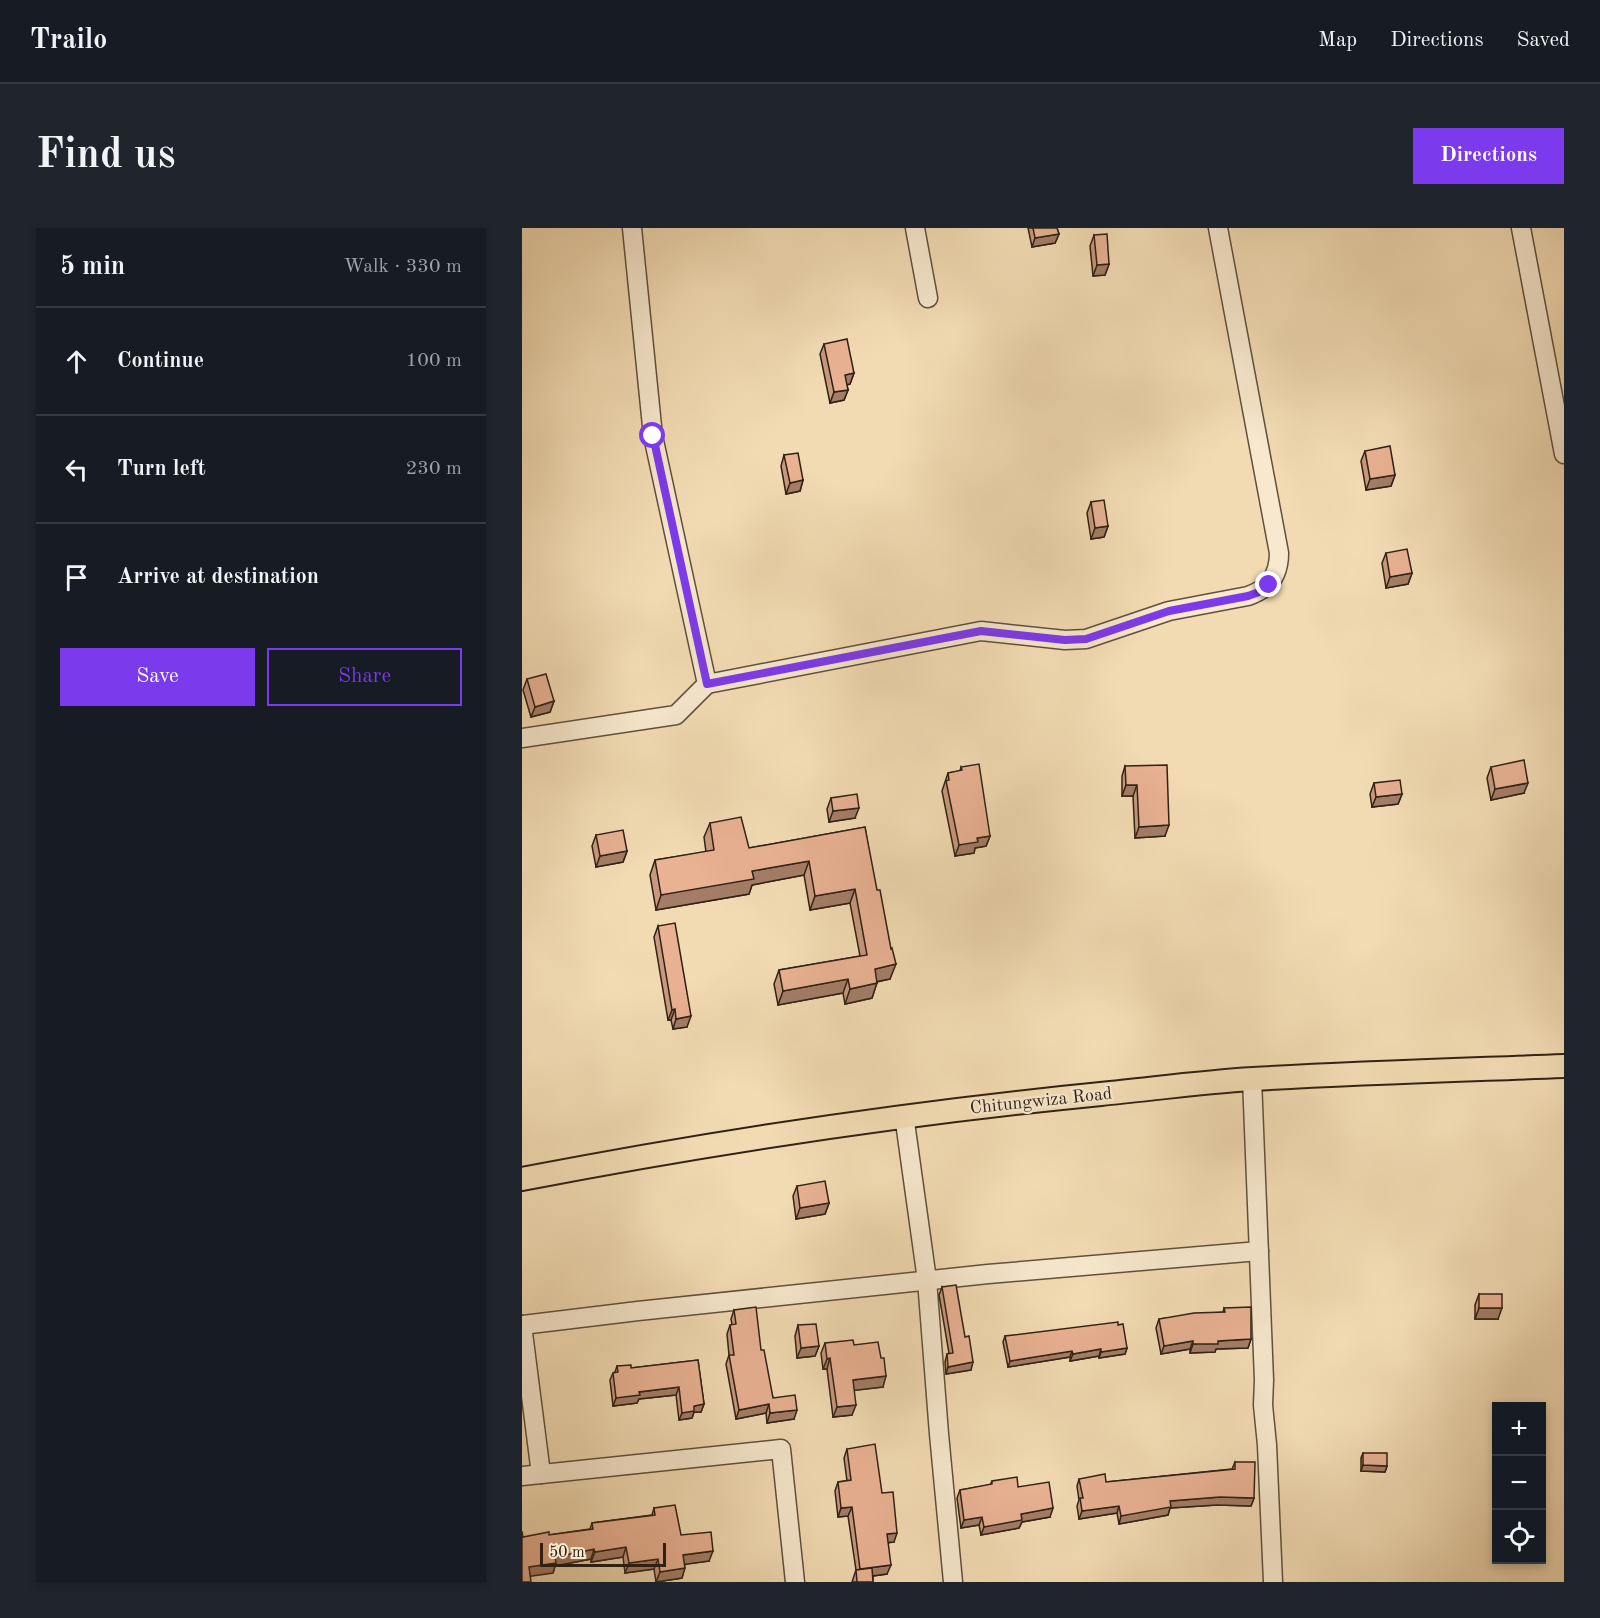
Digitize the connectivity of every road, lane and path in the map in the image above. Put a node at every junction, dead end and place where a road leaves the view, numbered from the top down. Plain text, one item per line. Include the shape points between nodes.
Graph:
1 (632, 228) edge
2 (915, 228) edge
3 (1218, 228) edge
4 (1521, 228) edge
5 (928, 298) dead end
6 (1564, 454) edge
7 (707, 684) junction
8 (522, 738) edge
9 (1564, 1066) edge
10 (1252, 1079) junction
11 (904, 1115) junction
12 (522, 1179) edge
13 (1259, 1251) junction
14 (927, 1280) junction
15 (522, 1325) edge
16 (541, 1474) junction
17 (522, 1476) edge
18 (795, 1582) edge
19 (953, 1582) edge
20 (1273, 1582) edge

1 - 7 street via 653,436
2 - 5 street
3 - 7 street via 1279,553 1279,564 1269,585 1248,596 1169,611 1086,639 981,631
4 - 6 street
7 - 8 street via 676,715
9 - 10 main road, Chitungwiza Road
10 - 11 main road, Chitungwiza Road
10 - 13 street
11 - 12 main road, Chitungwiza Road
11 - 14 street
13 - 14 street
13 - 20 street
14 - 15 street
14 - 19 street
15 - 16 street
16 - 17 street
16 - 18 street via 782,1449

